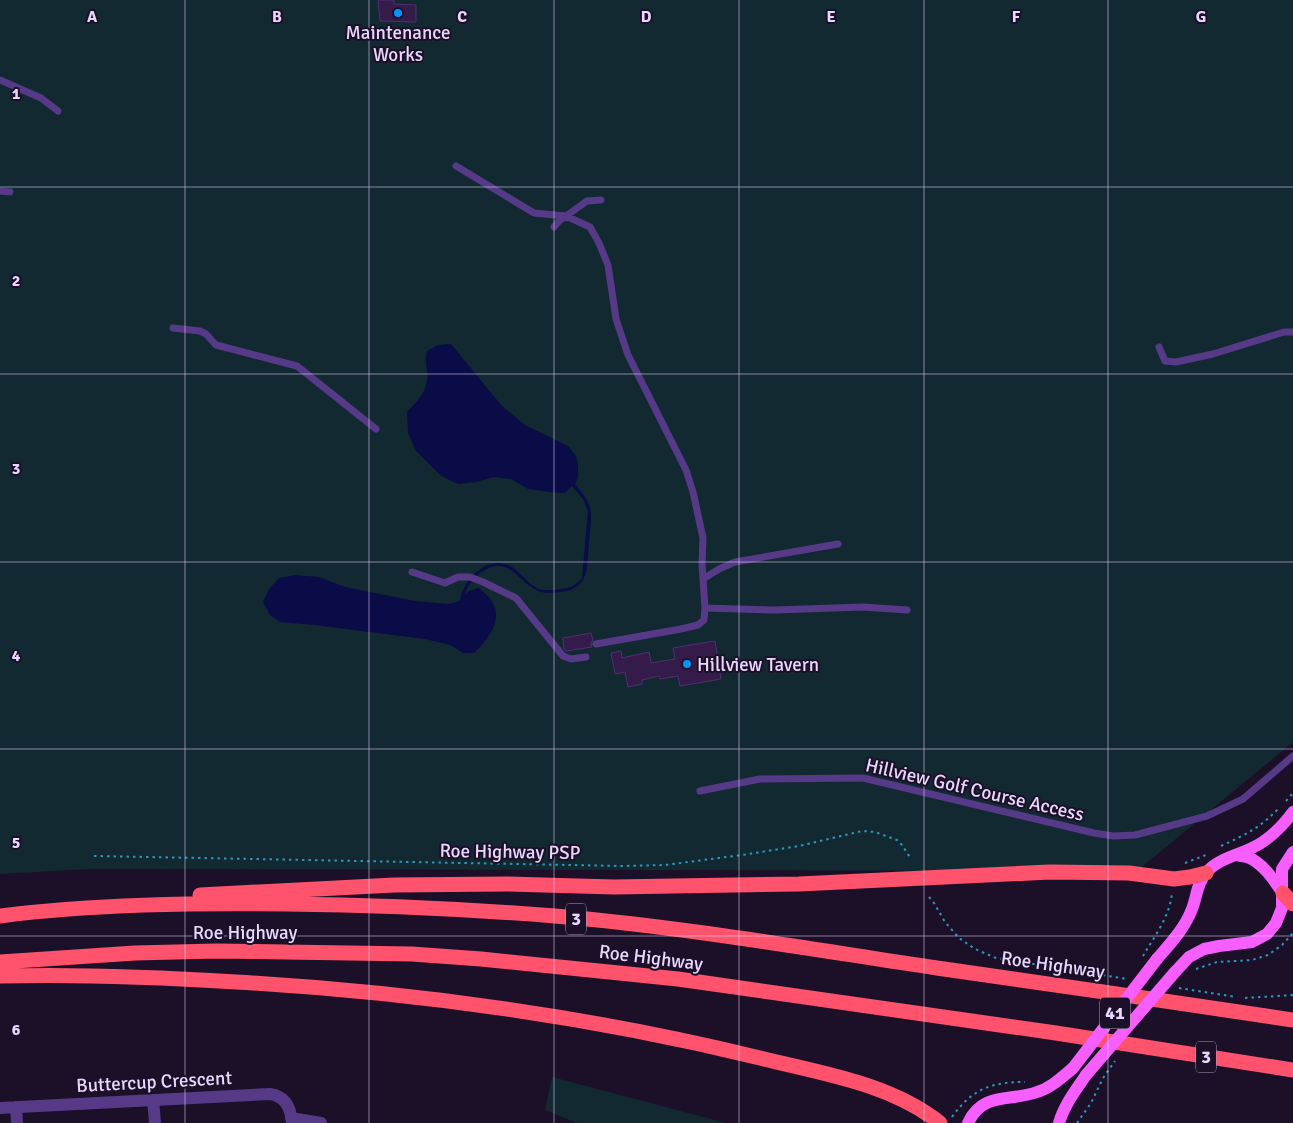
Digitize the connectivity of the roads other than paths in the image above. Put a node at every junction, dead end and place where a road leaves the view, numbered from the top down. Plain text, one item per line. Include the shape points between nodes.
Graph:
1 (0, 80) edge
2 (58, 111) dead end
3 (456, 166) dead end
4 (0, 191) edge
5 (10, 192) dead end
6 (601, 200) dead end
7 (566, 216) junction
8 (554, 227) dead end
9 (173, 328) dead end
10 (1293, 332) edge
11 (1159, 347) dead end
12 (376, 429) dead end
13 (838, 544) dead end
14 (412, 572) dead end
15 (703, 579) junction
16 (705, 608) junction
17 (907, 610) dead end
18 (596, 644) dead end
19 (586, 657) dead end
20 (1293, 756) edge
21 (700, 792) dead end
22 (1293, 812) edge
23 (1293, 852) edge
24 (1235, 855) junction
25 (1206, 873) junction
26 (1288, 899) edge
27 (32, 912) junction
28 (0, 916) edge
29 (0, 962) edge
30 (0, 976) edge
31 (1293, 1020) edge
32 (1293, 1070) edge
33 (153, 1100) junction
34 (16, 1107) junction
35 (0, 1108) edge
36 (292, 1120) edge
37 (17, 1123) edge
38 (155, 1123) edge
39 (321, 1123) edge
40 (940, 1123) edge
41 (968, 1123) edge
42 (1059, 1123) edge

1 - 2 lane via 40,98
3 - 7 lane via 534,214
4 - 5 lane
6 - 7 lane via 587,201
7 - 8 lane
7 - 15 lane via 590,227 599,243 608,266 616,319 628,354 686,470 704,538
9 - 12 lane via 200,331 216,345 296,366
10 - 11 lane via 1176,362 1165,361
13 - 15 lane via 736,562
14 - 19 lane via 445,583 458,577 470,577 509,594 523,605 563,656 571,659
15 - 16 lane
16 - 17 lane via 775,610 863,606
16 - 18 lane via 704,620 698,626
20 - 21 lane, Hillview Golf Course Access via 1243,799 1207,816 1135,835 1094,833 863,778 760,780
22 - 24 main road via 1271,836
23 - 26 main road, 41 via 1282,869
24 - 25 main road
24 - 26 main road via 1248,857 1260,865
25 - 27 highway via 1174,879 1129,873 1050,872 747,886 394,885 220,893
25 - 41 main road, 41, bridge via 1186,922 1073,1068 1037,1092 993,1099 981,1107
26 - 42 main road, 41, bridge via 1267,934 1252,942 1219,946 1189,957 1086,1075
27 - 28 highway, Roe Highway / 3
27 - 31 highway, Roe Highway / 3 via 190,903 344,904 556,916 742,939
29 - 32 highway, Roe Highway / 3 via 216,951 412,954 481,959 678,979
30 - 40 highway via 149,977 449,1000 709,1046 806,1069 873,1087
33 - 34 street, Buttercup Crescent
33 - 36 street, Buttercup Crescent via 276,1094 286,1102
33 - 38 street
34 - 35 street, Buttercup Crescent
34 - 37 street
36 - 39 street

